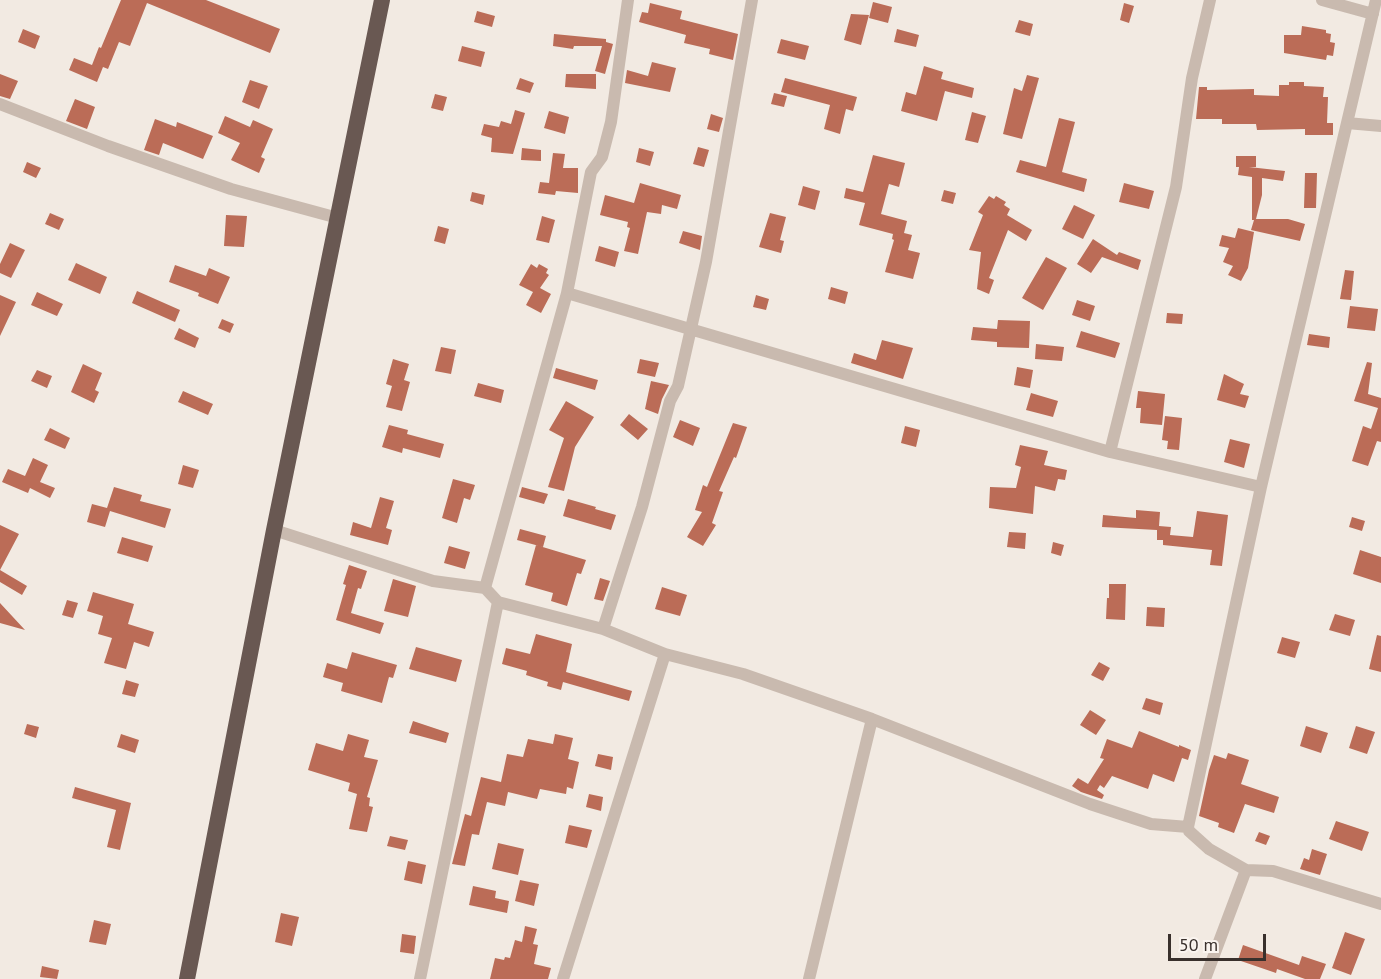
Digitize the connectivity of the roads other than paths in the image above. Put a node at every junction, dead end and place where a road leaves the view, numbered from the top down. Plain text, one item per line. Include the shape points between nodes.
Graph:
1 (382, 0) edge
2 (628, 0) edge
3 (752, 0) edge
4 (1210, 0) edge
5 (1322, 0) edge
6 (1376, 0) edge
7 (1373, 14) junction
8 (0, 104) edge
9 (1347, 123) junction
10 (1381, 126) edge
11 (338, 218) junction
12 (567, 293) junction
13 (689, 328) junction
14 (1110, 452) junction
15 (1261, 487) junction
16 (274, 530) junction
17 (485, 588) junction
18 (498, 602) junction
19 (603, 628) junction
20 (665, 654) junction
21 (872, 719) junction
22 (1188, 826) junction
23 (1246, 870) junction
24 (1381, 903) edge
25 (187, 979) edge
26 (420, 979) edge
27 (563, 979) edge
28 (809, 979) edge
29 (1204, 979) edge

1 - 11 highway
2 - 12 street via 611,122 602,157 591,172
3 - 13 street via 706,262
4 - 14 street via 1192,78 1176,187
5 - 7 street
6 - 7 street
7 - 9 street
8 - 11 street via 231,189
9 - 10 street
9 - 15 street
11 - 16 highway
12 - 13 street
12 - 17 street
13 - 14 street
13 - 19 street via 678,386 670,401 642,507
14 - 15 street
15 - 22 street
16 - 17 street via 433,581
16 - 25 highway
17 - 18 street
18 - 19 street
18 - 26 street
19 - 20 street
20 - 21 street via 743,674
20 - 27 street
21 - 22 street via 1090,804 1151,824
21 - 28 street
22 - 23 street via 1209,849
23 - 24 street via 1273,871
23 - 29 street

